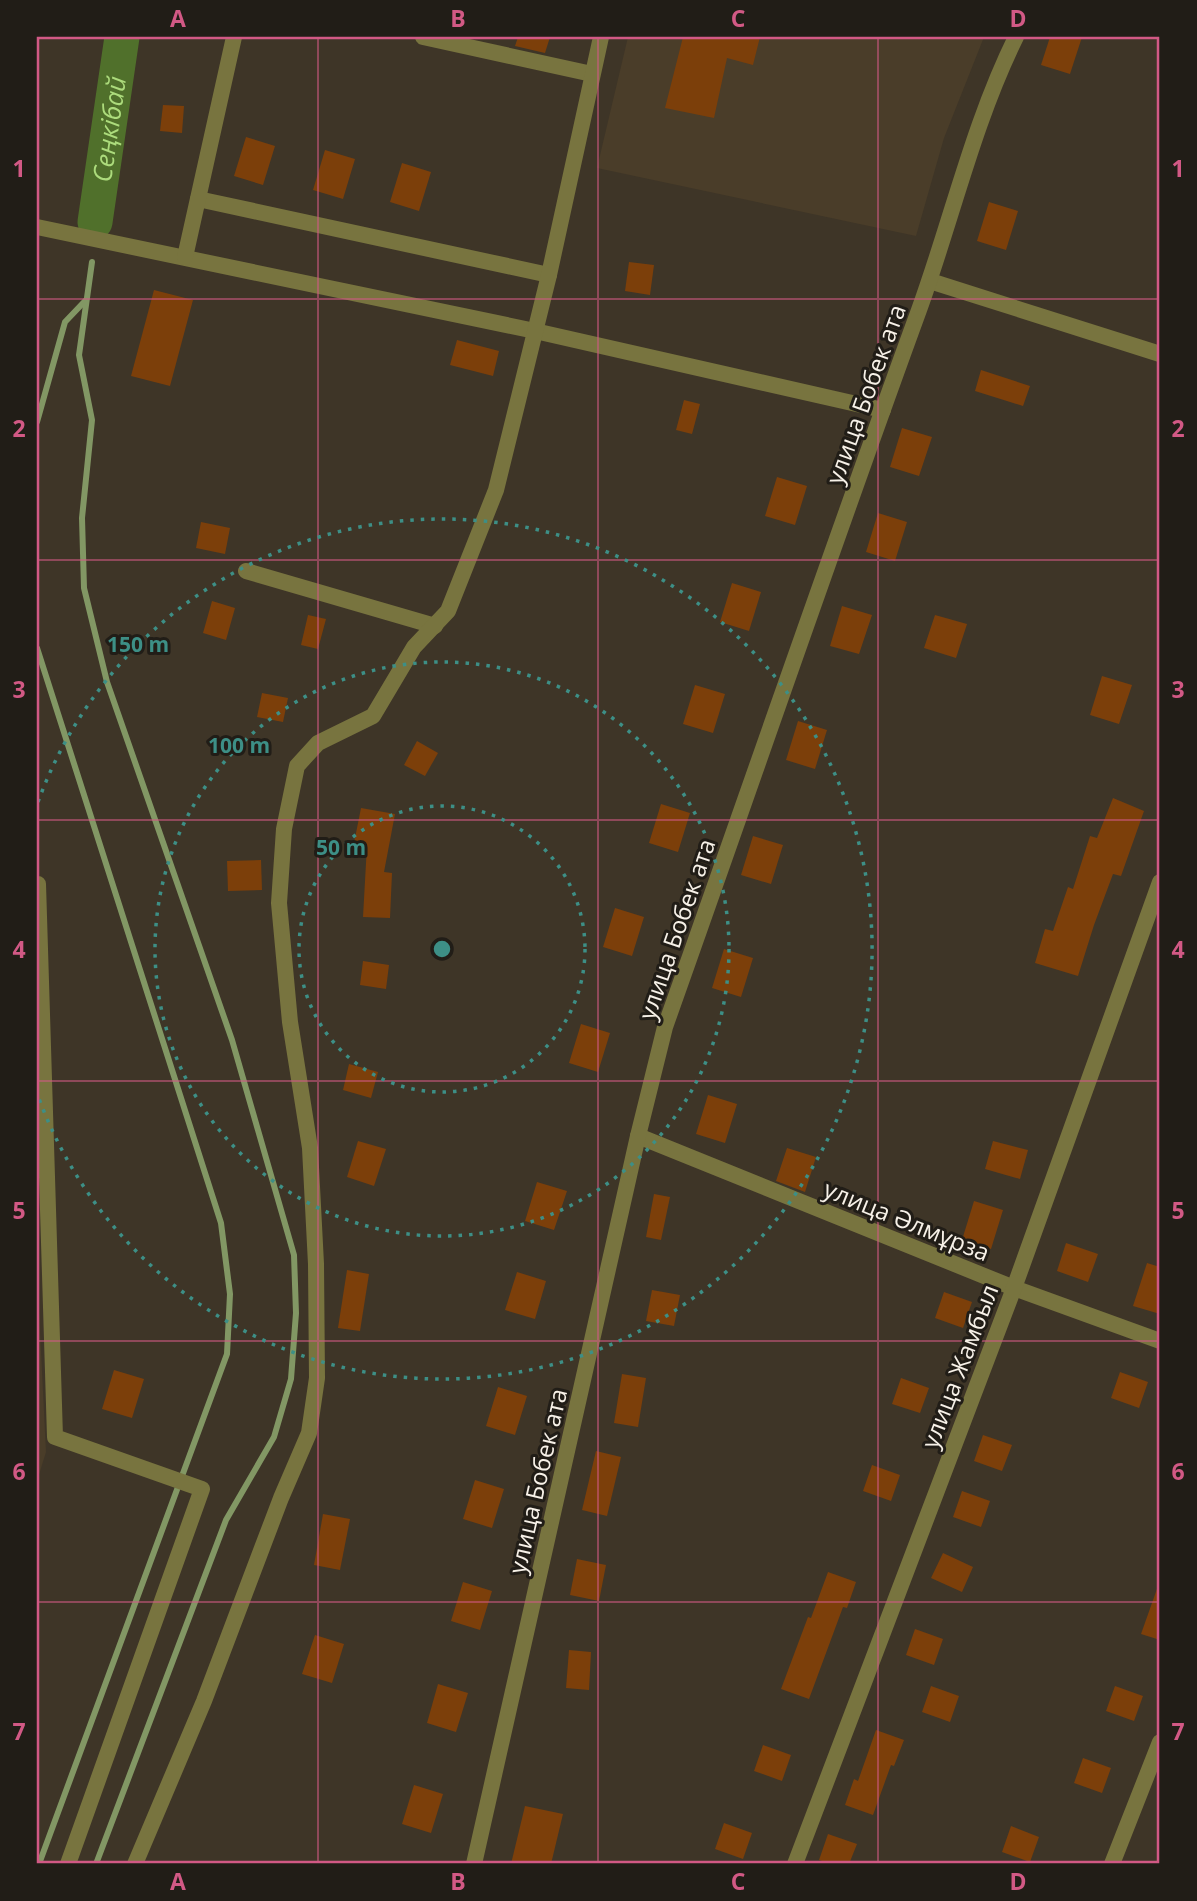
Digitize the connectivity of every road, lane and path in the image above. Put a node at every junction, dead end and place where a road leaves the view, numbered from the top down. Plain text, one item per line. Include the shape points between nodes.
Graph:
1 (234, 37) edge
2 (424, 37) edge
3 (601, 37) edge
4 (1016, 37) edge
5 (593, 74) junction
6 (198, 199) junction
7 (37, 227) edge
8 (185, 257) junction
9 (549, 275) junction
10 (930, 281) junction
11 (535, 331) junction
12 (1160, 354) edge
13 (883, 410) junction
14 (246, 571) dead end
15 (435, 626) junction
16 (1160, 882) edge
17 (37, 884) edge
18 (638, 1136) junction
19 (1014, 1288) junction
20 (1160, 1341) edge
21 (1160, 1742) edge
22 (68, 1864) edge
23 (135, 1864) edge
24 (474, 1864) edge
25 (795, 1864) edge
26 (1112, 1864) edge

1 - 6 street
2 - 5 street
3 - 5 street
4 - 10 street, улица Бобек ата via 969,155
5 - 9 street
6 - 8 street
6 - 9 street
7 - 8 street
8 - 11 street
9 - 11 street
10 - 12 street
10 - 13 street, улица Бобек ата
11 - 13 street
11 - 15 street via 496,490 448,611
13 - 18 street, улица Бобек ата via 665,1027
14 - 15 street
15 - 23 street via 415,647 373,716 318,743 297,766 285,829 279,903 290,1022 310,1148 317,1378 309,1433
16 - 19 street, улица Жамбыл
17 - 22 street via 55,1437 202,1489
18 - 19 street, улица Әлмұрза
18 - 24 street, улица Бобек ата
19 - 20 street, улица Әлмұрза
19 - 25 street, улица Жамбыл
21 - 26 street

